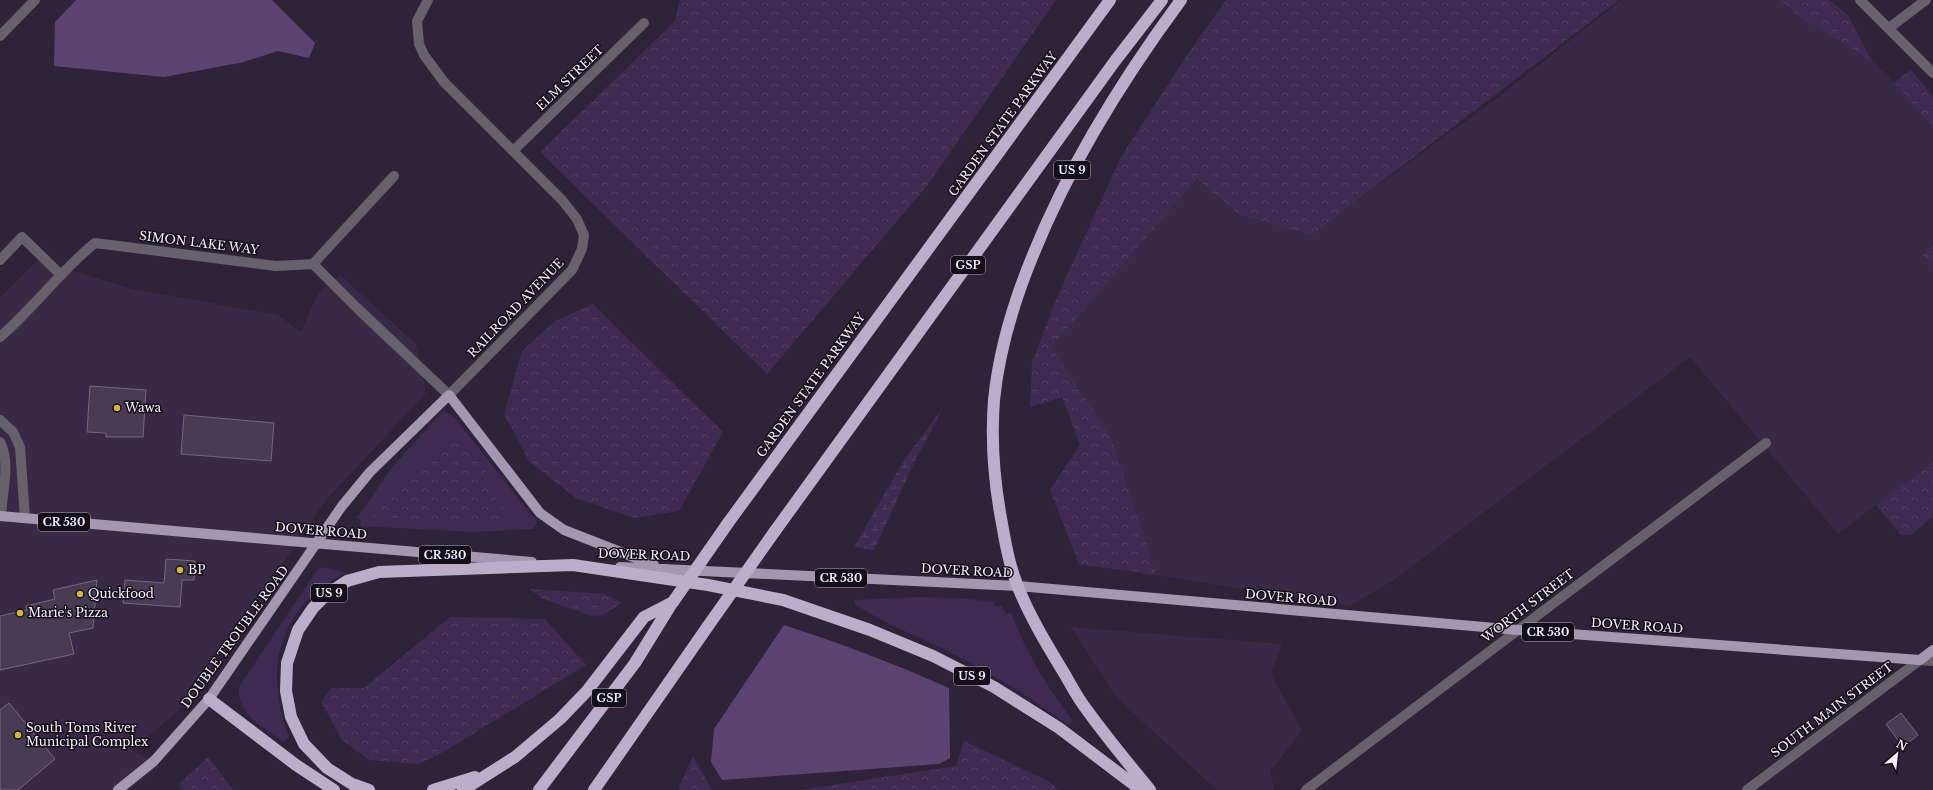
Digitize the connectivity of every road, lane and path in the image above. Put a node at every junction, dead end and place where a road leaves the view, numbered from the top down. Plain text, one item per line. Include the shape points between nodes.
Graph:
1 (35, 0) edge
2 (428, 0) edge
3 (1110, 0) edge
4 (1162, 0) edge
5 (1181, 0) edge
6 (1860, 0) edge
7 (1926, 0) edge
8 (644, 23) dead end
9 (1889, 28) junction
10 (0, 36) edge
11 (1933, 73) edge
12 (514, 151) junction
13 (394, 176) dead end
14 (0, 260) edge
15 (313, 264) junction
16 (61, 275) junction
17 (0, 337) edge
18 (449, 395) junction
19 (0, 420) edge
20 (0, 442) edge
21 (1766, 443) dead end
22 (0, 516) edge
23 (25, 518) junction
24 (317, 544) junction
25 (573, 566) junction
26 (663, 569) junction
27 (1018, 586) junction
28 (672, 602) junction
29 (1518, 630) junction
30 (1933, 650) edge
31 (1920, 660) junction
32 (1933, 661) edge
33 (209, 699) junction
34 (489, 773) junction
35 (118, 790) edge
36 (334, 790) edge
37 (369, 790) edge
38 (432, 790) edge
39 (462, 790) edge
40 (539, 790) edge
41 (594, 790) edge
42 (1141, 790) edge
43 (1150, 790) edge
44 (1306, 790) edge
45 (1747, 790) edge

1 - 10 street
2 - 12 street, RAILROAD AVENUE via 417,21 419,44 424,55 441,79
3 - 28 highway, GARDEN STATE PARKWAY / GSP, bridge
4 - 41 highway, GSP, bridge via 775,531
5 - 27 highway, US 9 via 1118,90 1076,161 1039,240 1010,320 994,400 994,459 997,497 1005,540
6 - 9 street
7 - 9 street
8 - 12 street, ELM STREET
9 - 11 street
12 - 18 street, RAILROAD AVENUE via 577,219 584,235 582,249 572,270 556,289
13 - 15 street
14 - 16 street via 22,237
15 - 16 street, SIMON LAKE WAY via 276,266 95,243
15 - 18 street
16 - 17 street, SIMON LAKE WAY
18 - 24 main road, RAILROAD AVENUE via 370,472 342,506
18 - 26 main road via 540,513 564,530
19 - 23 street via 13,432 20,446
20 - 22 street via 5,460
21 - 29 street, WORTH STREET
22 - 23 main road, DOVER ROAD / CR 530
23 - 24 main road, DOVER ROAD / CR 530
24 - 25 main road, DOVER ROAD / CR 530
24 - 33 main road, DOUBLE TROUBLE ROAD
25 - 26 main road, DOVER ROAD / CR 530
25 - 37 highway, US 9 via 379,572 347,581 326,595 313,608 298,630 287,663 286,691 291,717 304,744 327,768 352,784
25 - 42 highway, US 9 via 708,585 783,600 870,630 933,656 994,687 1059,728
26 - 27 main road, DOVER ROAD / CR 530
27 - 29 main road, DOVER ROAD / CR 530
27 - 43 highway, US 9 via 1042,638 1085,709
28 - 34 highway via 644,617 587,691 560,719 515,757
28 - 40 highway, GARDEN STATE PARKWAY / GSP via 635,663
29 - 31 main road, DOVER ROAD / CR 530
29 - 44 street, WORTH STREET
30 - 31 main road, SOUTH MAIN STREET
31 - 32 street, DOVER ROAD
31 - 45 street, SOUTH MAIN STREET
33 - 35 main road, DOUBLE TROUBLE ROAD via 154,761
33 - 36 highway via 296,765
34 - 38 highway
34 - 39 highway

